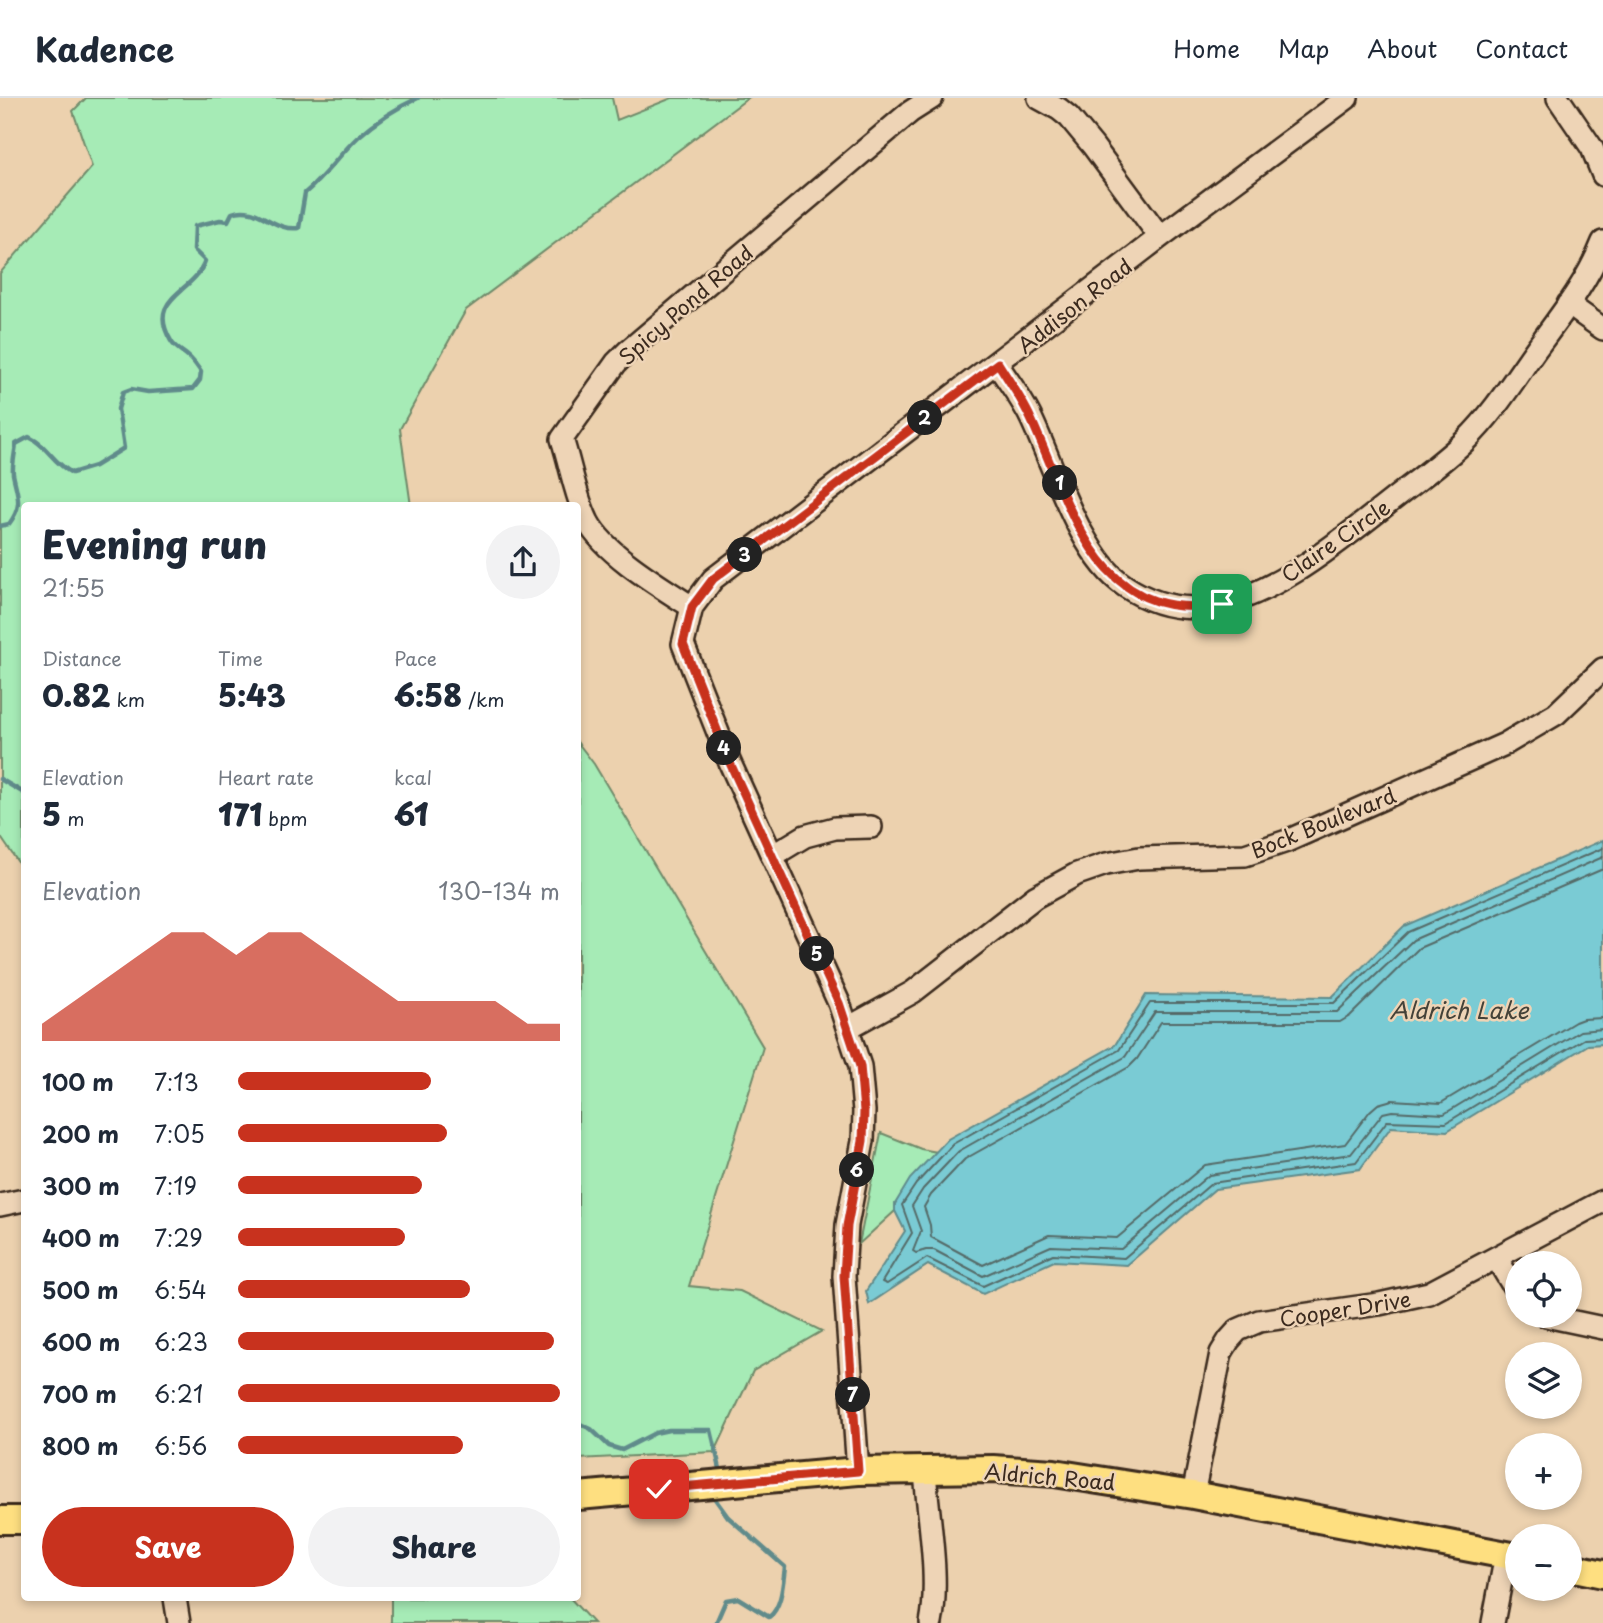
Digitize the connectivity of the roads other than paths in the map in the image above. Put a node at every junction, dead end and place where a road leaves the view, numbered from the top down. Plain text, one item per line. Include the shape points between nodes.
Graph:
1 (932, 98) edge
2 (1039, 98) edge
3 (1347, 98) edge
4 (1558, 98) edge
5 (1603, 175) edge
6 (1160, 237) junction
7 (1603, 242) edge
8 (1568, 304) junction
9 (1603, 329) edge
10 (998, 363) junction
11 (580, 502) edge
12 (581, 504) edge
13 (692, 607) junction
14 (1603, 669) edge
15 (871, 827) dead end
16 (772, 856) junction
17 (848, 1028) junction
18 (21, 1200) edge
19 (1603, 1201) edge
20 (0, 1205) edge
21 (1497, 1259) junction
22 (1505, 1272) edge
23 (1582, 1324) edge
24 (1603, 1328) edge
25 (858, 1471) junction
26 (925, 1471) junction
27 (1193, 1495) junction
28 (581, 1496) edge
29 (0, 1520) edge
30 (21, 1520) edge
31 (1505, 1555) edge
32 (1582, 1570) edge
33 (1603, 1574) edge
34 (1505, 1578) edge
35 (175, 1601) edge
36 (179, 1623) edge
37 (931, 1623) edge
38 (1493, 1623) edge

1 - 11 street, Spicy Pond Road via 616,363 562,439
2 - 6 street via 1069,117
3 - 6 street, Addison Road
4 - 5 street via 1592,148
6 - 10 street, Addison Road
7 - 8 street, Claire Circle
8 - 9 street
8 - 10 street, Claire Circle via 1499,401 1445,458 1301,568 1244,596 1206,607 1149,599 1104,568 1084,537 1029,414
10 - 13 street, Addison Road via 713,579
12 - 13 street, Spicy Pond Road via 598,537
13 - 16 street, Addison Road via 683,644 689,664
14 - 17 street, Bock Boulevard via 1556,714 1505,744 1278,844 1227,857 1124,860 1077,874 1035,897 913,992
15 - 16 street via 805,835
16 - 17 street, Addison Road
17 - 25 street, Addison Road via 860,1066 864,1111 844,1276
18 - 20 street
19 - 21 street, Cooper Drive
21 - 22 street
21 - 27 street, Cooper Drive via 1415,1298 1259,1321 1238,1331 1221,1353
23 - 24 street
25 - 26 main road, Aldrich Road
25 - 28 main road, Aldrich Road
26 - 27 main road, Aldrich Road via 1054,1473
26 - 37 street via 934,1601
27 - 31 main road, Aldrich Road
29 - 30 main road
32 - 33 main road
34 - 38 street
35 - 36 street

